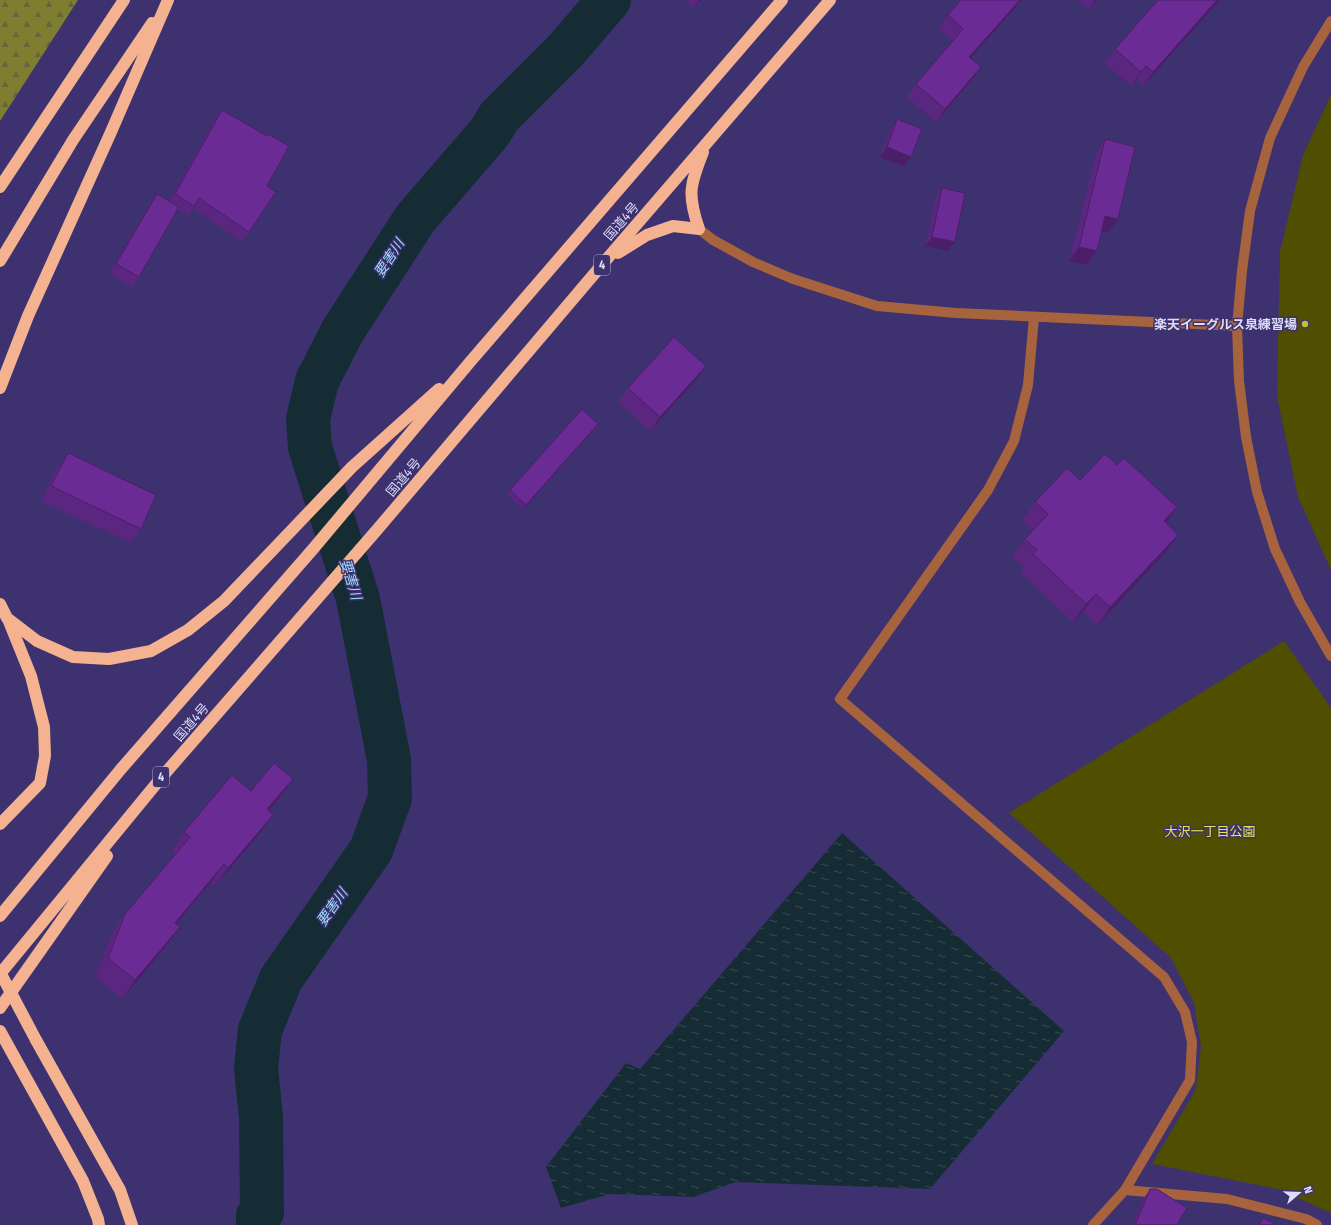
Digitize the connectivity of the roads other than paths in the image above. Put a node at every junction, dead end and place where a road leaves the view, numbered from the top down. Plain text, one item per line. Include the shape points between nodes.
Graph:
1 (124, 0) edge
2 (168, 0) edge
3 (782, 0) edge
4 (830, 0) edge
5 (1331, 21) edge
6 (706, 144) junction
7 (0, 187) edge
8 (699, 229) junction
9 (606, 260) junction
10 (0, 261) edge
11 (1034, 317) junction
12 (1238, 326) junction
13 (470, 362) junction
14 (0, 388) edge
15 (0, 604) edge
16 (7, 618) junction
17 (1331, 656) edge
18 (161, 778) junction
19 (0, 824) edge
20 (0, 916) edge
21 (0, 973) edge
22 (0, 1008) edge
23 (0, 1031) edge
24 (1125, 1190) junction
25 (99, 1225) edge
26 (132, 1225) edge
27 (1093, 1225) edge
28 (1317, 1225) edge

1 - 7 highway
2 - 10 highway via 73,140
2 - 14 highway via 28,316
3 - 13 highway, 国道4号
4 - 6 highway, 国道4号 / 4
5 - 12 street via 1303,67 1270,138 1250,211
6 - 8 highway via 691,192 692,209
6 - 9 highway, 国道4号 / 4
8 - 9 highway via 673,226 647,235
8 - 11 street via 713,240 773,271 877,306
9 - 18 highway, 国道4号 / 4 via 376,531
11 - 12 street
11 - 24 street via 1028,386 1014,441 988,490 840,700 1164,977 1185,1012 1192,1042 1190,1080
12 - 17 street via 1239,382 1257,492 1275,549 1300,602
13 - 16 highway via 352,467 224,601 188,630 151,651 110,659 73,658 37,641
13 - 20 highway, 国道4号 via 313,549 121,769
15 - 16 highway
16 - 19 highway via 31,676 44,727 45,756 40,783
18 - 21 highway, 国道4号 / 4
18 - 22 highway
21 - 26 highway, bridge via 120,1190
23 - 25 highway via 83,1181
24 - 27 street
24 - 28 street via 1227,1199 1306,1219

